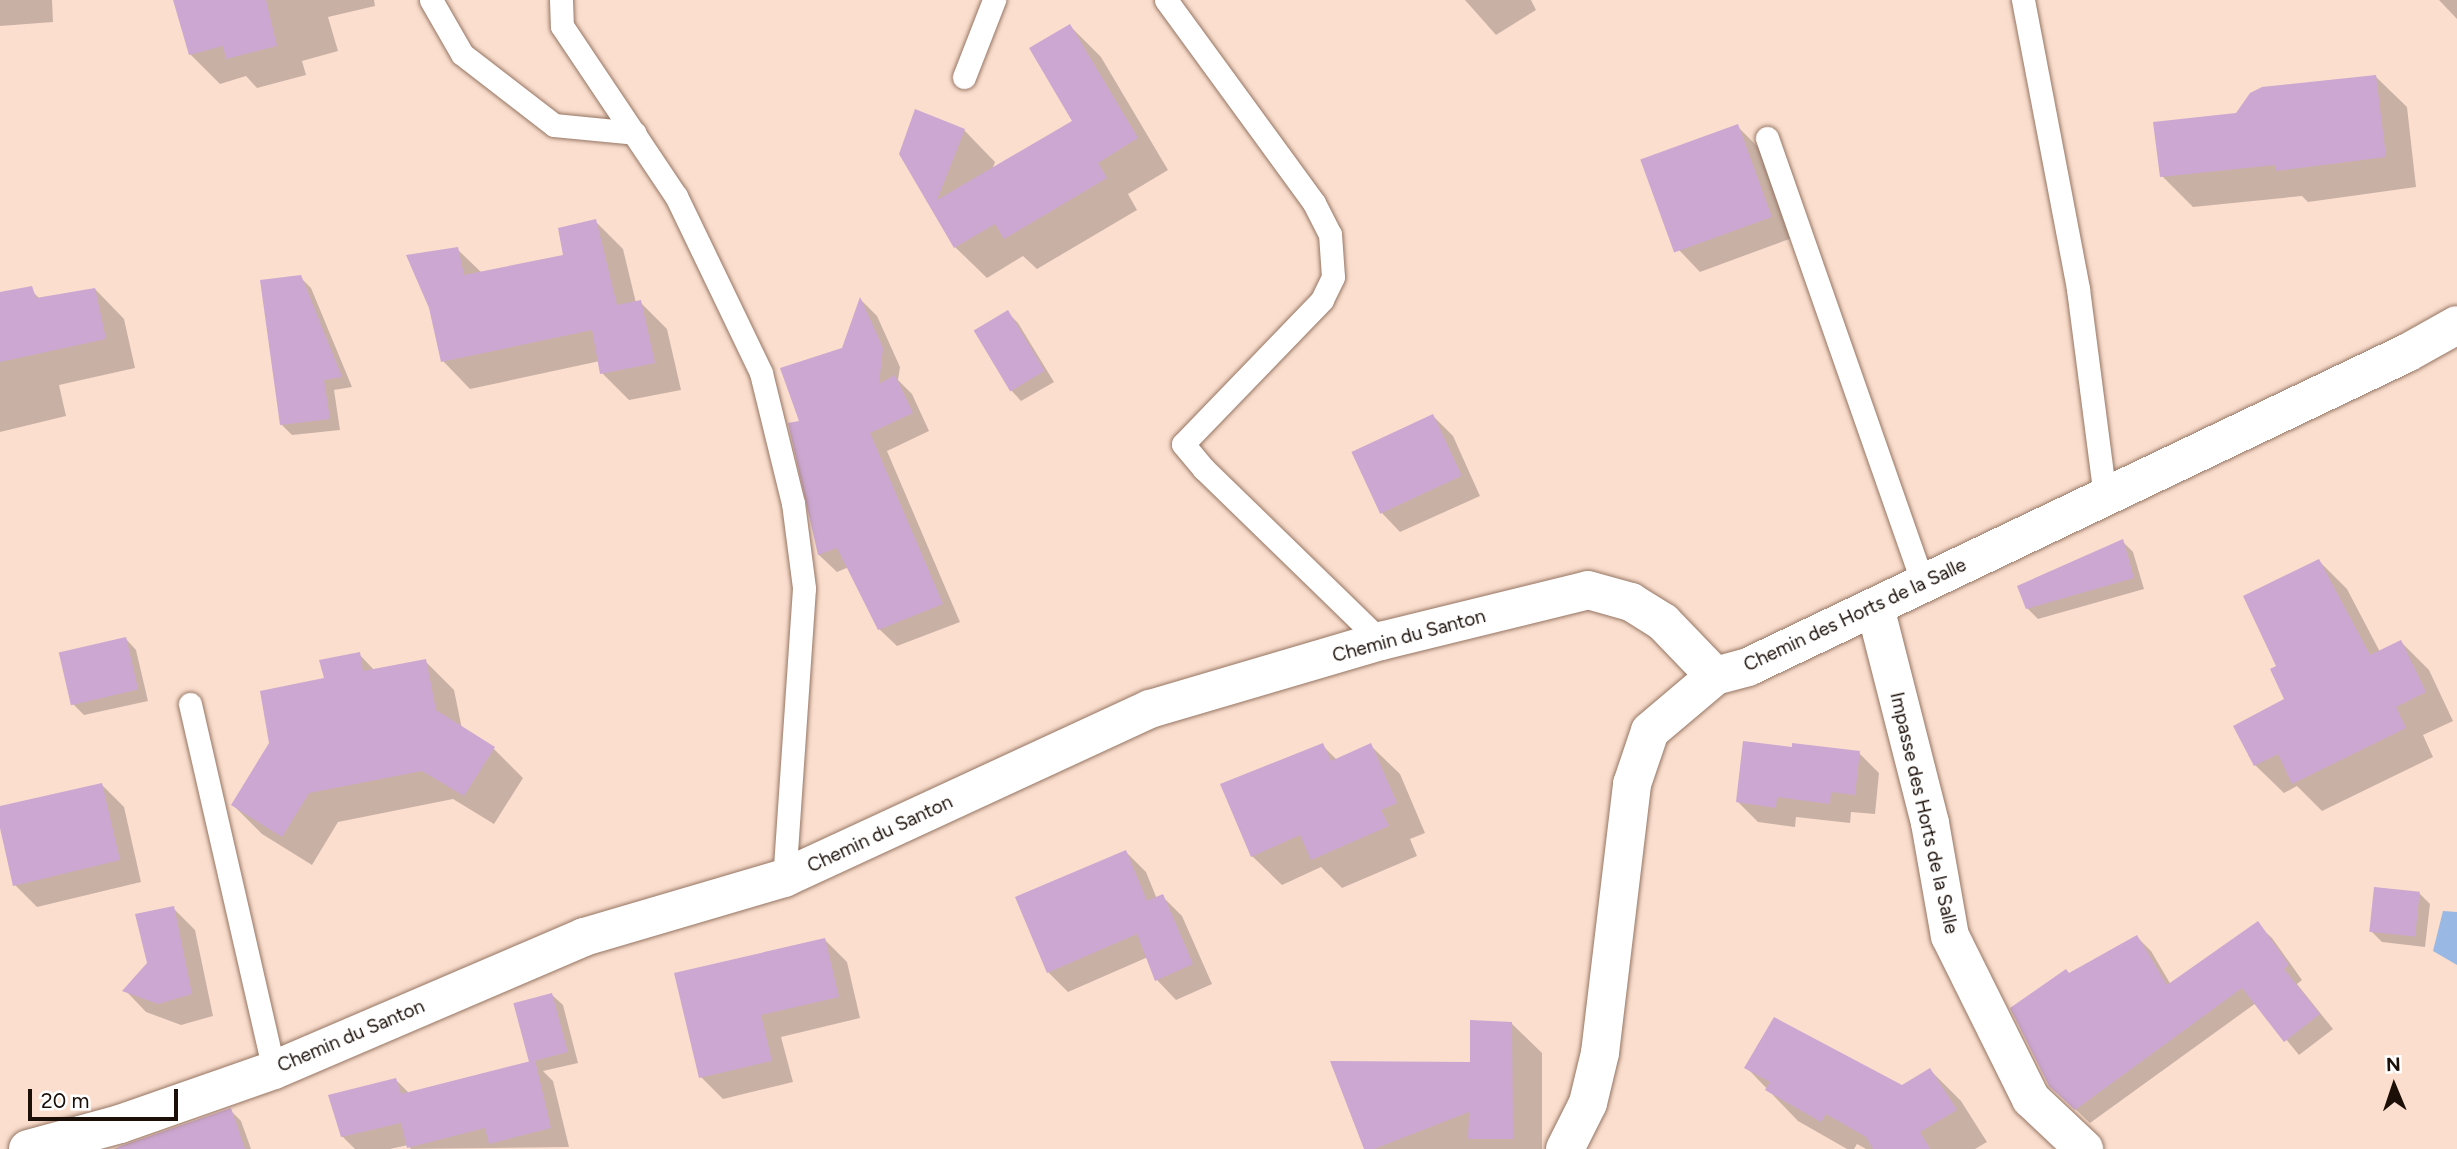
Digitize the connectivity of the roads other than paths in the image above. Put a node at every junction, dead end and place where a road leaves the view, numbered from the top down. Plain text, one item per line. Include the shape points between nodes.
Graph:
1 (431, 0) edge
2 (561, 0) edge
3 (994, 0) edge
4 (1167, 0) edge
5 (2022, 0) edge
6 (964, 77) dead end
7 (635, 133) junction
8 (1767, 138) dead end
9 (2457, 325) edge
10 (2105, 497) junction
11 (1923, 583) junction
12 (1875, 607) junction
13 (1381, 642) junction
14 (1716, 676) junction
15 (190, 704) dead end
16 (784, 878) junction
17 (274, 1070) junction
18 (28, 1149) edge
19 (1565, 1149) edge
20 (2084, 1149) edge

1 - 7 lane via 462,54 554,125
2 - 7 lane via 562,26
3 - 6 lane
4 - 13 lane via 1314,203 1330,234 1333,277 1322,300 1184,444
5 - 10 lane via 2078,289
7 - 16 lane via 676,196 761,373 793,503 804,587
8 - 11 lane
9 - 10 street, Chemin des Horts de la Salle
10 - 11 street, Chemin des Horts de la Salle
11 - 12 street, Chemin des Horts de la Salle
12 - 14 street, Chemin des Horts de la Salle via 1748,667
12 - 20 street, Impasse des Horts de la Salle via 1930,823 1950,936 2032,1099
13 - 14 street, Chemin du Santon via 1588,590 1631,602 1663,622
13 - 16 street, Chemin du Santon via 1150,709
14 - 19 street, Chemin des Horts de la Salle via 1650,731 1632,784 1600,1053 1588,1103
15 - 17 lane
16 - 17 street, Chemin du Santon via 584,937
17 - 18 street, Chemin du Santon via 120,1124

